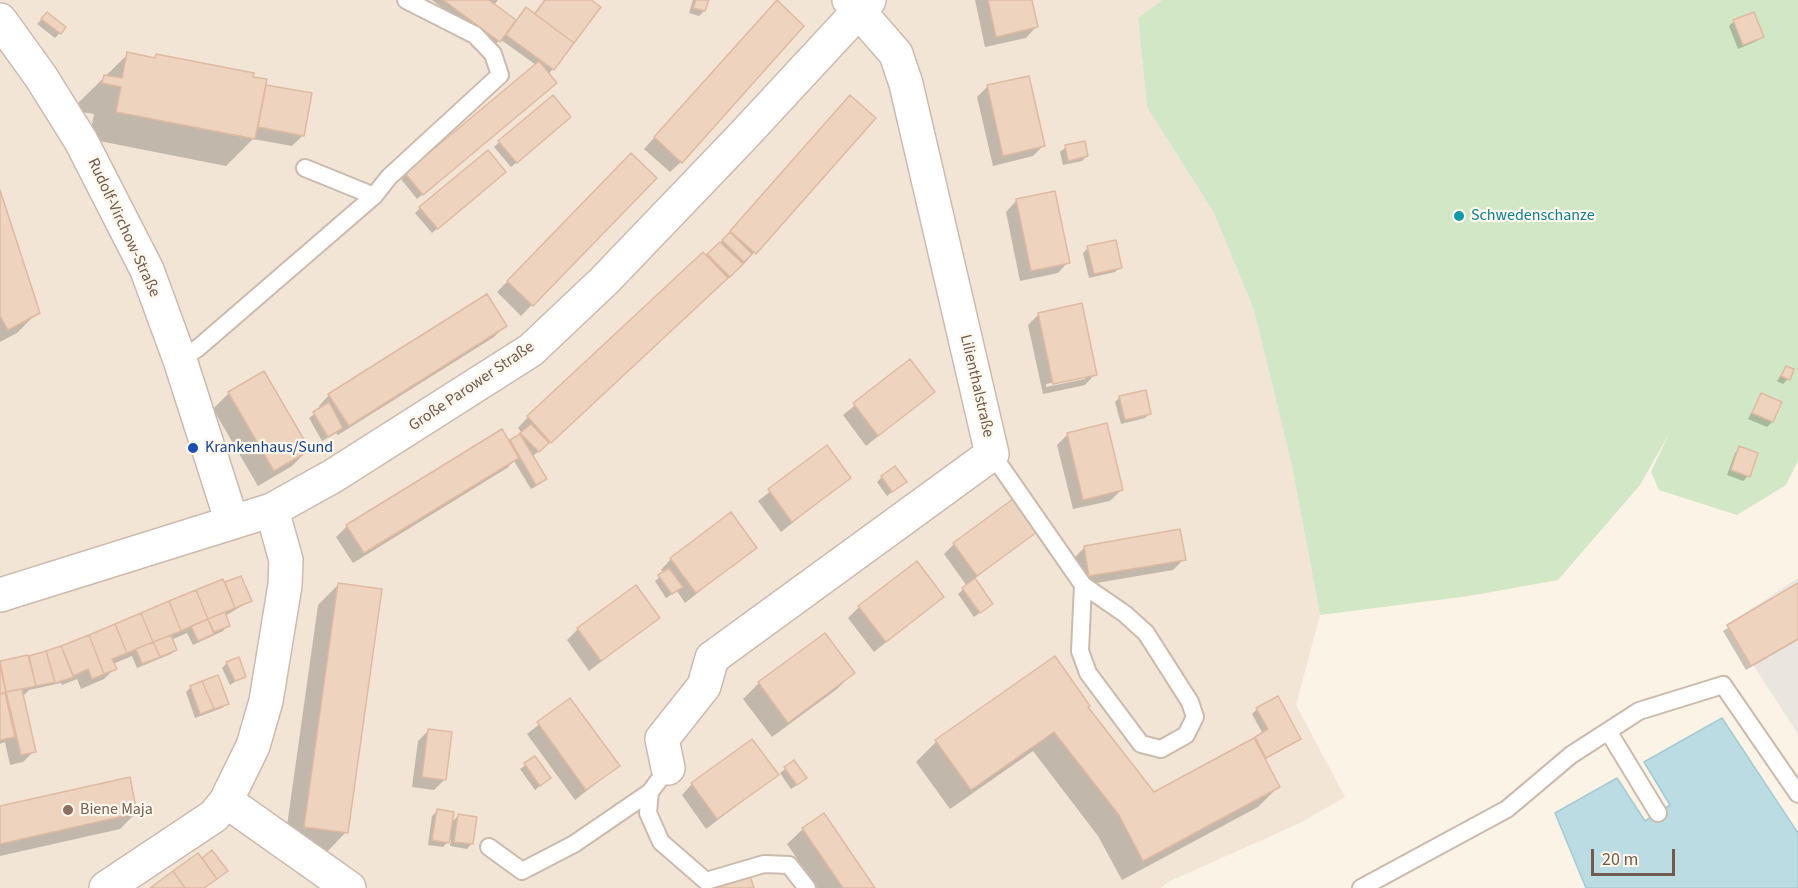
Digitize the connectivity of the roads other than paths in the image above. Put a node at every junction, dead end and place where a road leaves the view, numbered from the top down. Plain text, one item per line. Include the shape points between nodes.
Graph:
1 (406, 0) edge
2 (859, 3) edge
3 (0, 20) edge
4 (305, 168) dead end
5 (374, 196) junction
6 (180, 360) junction
7 (992, 454) junction
8 (272, 510) junction
9 (232, 522) junction
10 (1083, 585) junction
11 (0, 595) edge
12 (1608, 731) junction
13 (659, 780) junction
14 (1798, 794) edge
15 (226, 801) junction
16 (1658, 813) dead end
17 (489, 847) dead end
18 (106, 888) edge
19 (349, 888) edge
20 (807, 888) edge
21 (1361, 888) edge

1 - 5 lane via 475,35 493,54 500,75 388,177
2 - 7 street, Lilienthalstraße via 896,54 906,84
2 - 8 street, Große Parower Straße via 742,138 604,281 531,350 333,477
3 - 6 street, Rudolf-Virchow-Straße via 81,141 147,270
4 - 5 lane
5 - 6 lane
6 - 9 street, Rudolf-Virchow-Straße
7 - 10 lane
7 - 13 street, Lilienthalstraße via 712,658 705,686 662,739
8 - 9 street, Große Parower Straße
8 - 15 street via 286,560 285,585 266,701 253,746
9 - 11 street, Große Parower Straße
10 - 10 lane via 1080,651 1088,673 1142,744 1161,749 1186,735 1195,717 1190,702 1146,633
12 - 14 lane via 1639,711 1723,685
12 - 16 lane
12 - 21 lane via 1571,755 1507,809
13 - 17 lane via 574,844 522,871
13 - 20 lane via 648,813 661,842 706,881 764,864 789,866
15 - 18 street via 214,816
15 - 19 street

